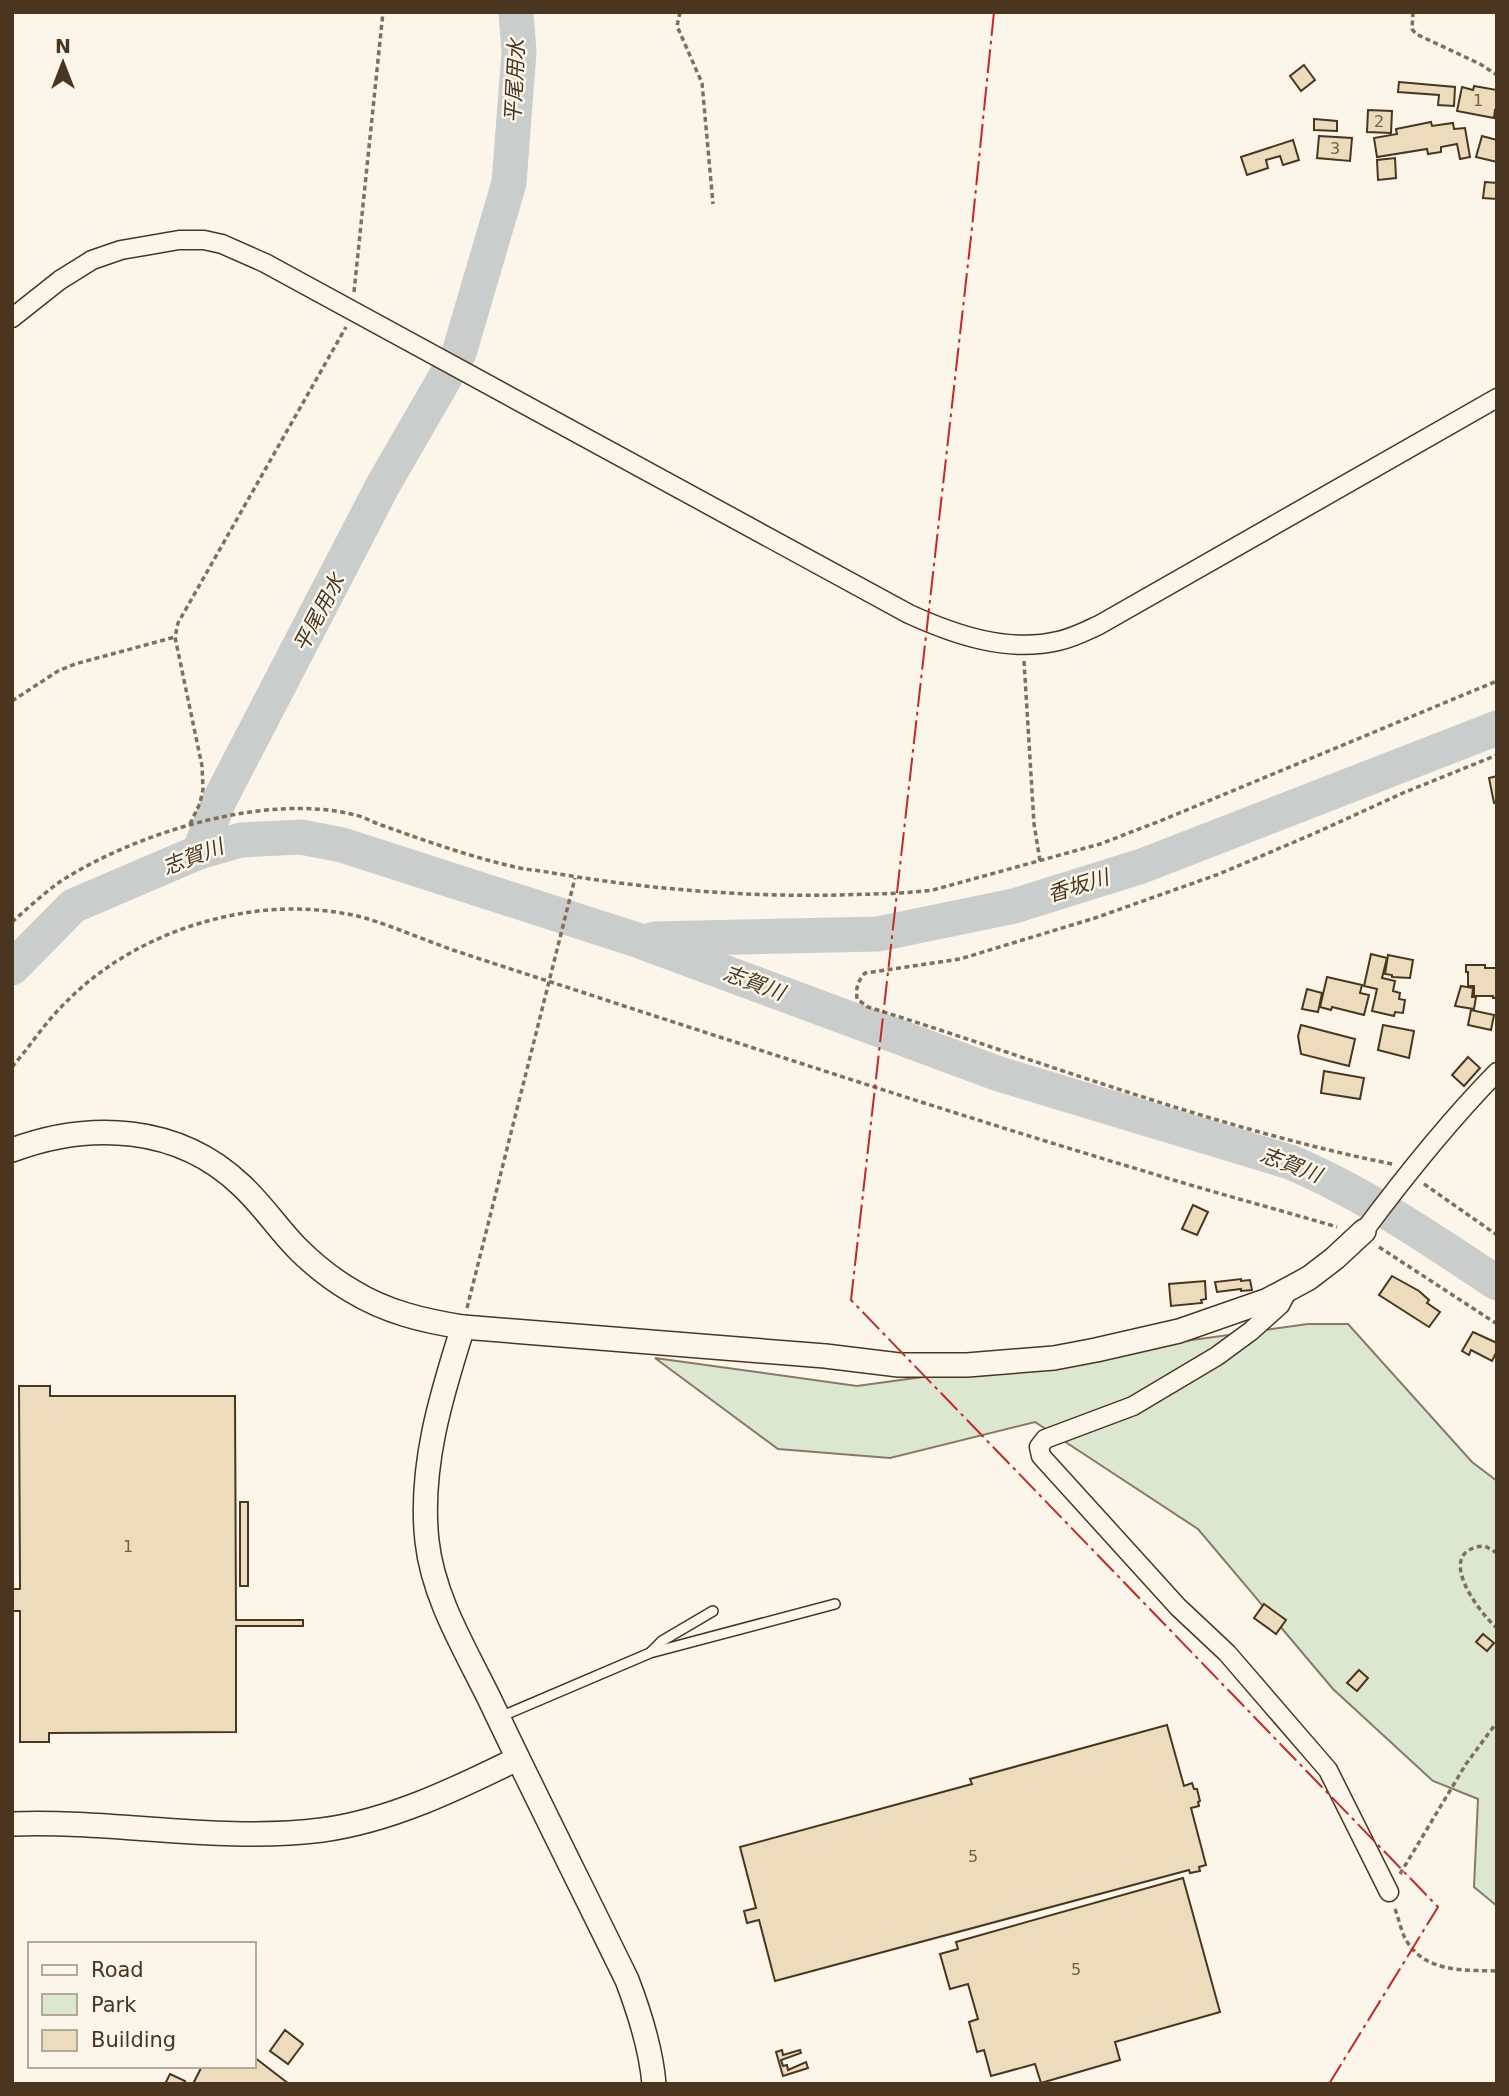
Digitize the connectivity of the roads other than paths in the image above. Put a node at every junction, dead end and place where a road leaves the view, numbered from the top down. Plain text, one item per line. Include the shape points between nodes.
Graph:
1 (12, 318) edge
2 (1497, 398) edge
3 (1497, 1072) edge
4 (12, 1150) edge
5 (1362, 1234) joint
6 (1288, 1290) junction
7 (463, 1328) junction
8 (835, 1604) dead end
9 (713, 1611) dead end
10 (650, 1653) junction
11 (498, 1717) junction
12 (517, 1759) junction
13 (12, 1824) edge
14 (1389, 1892) road end
15 (654, 2084) edge

1 - 2 street via 92,260 179,240 222,244 265,262 909,614 959,634 1023,646 1060,641 1099,625
3 - 5 street via 1407,1174
4 - 7 street via 58,1137 111,1132 144,1134 175,1143 241,1185 298,1249 350,1290 418,1319
5 - 6 street via 1327,1265
6 - 7 street via 1179,1331 1054,1357 967,1365 899,1365
6 - 14 street via 1280,1305 1217,1356 1133,1406 1045,1439 1039,1447 1041,1456 1227,1653 1328,1770
7 - 11 street via 432,1440 426,1480 427,1542 447,1611
8 - 10 lane
9 - 10 lane
10 - 11 lane
11 - 12 street
12 - 13 street via 444,1793 354,1824 323,1829 256,1833
12 - 15 street via 627,1980 653,2065

